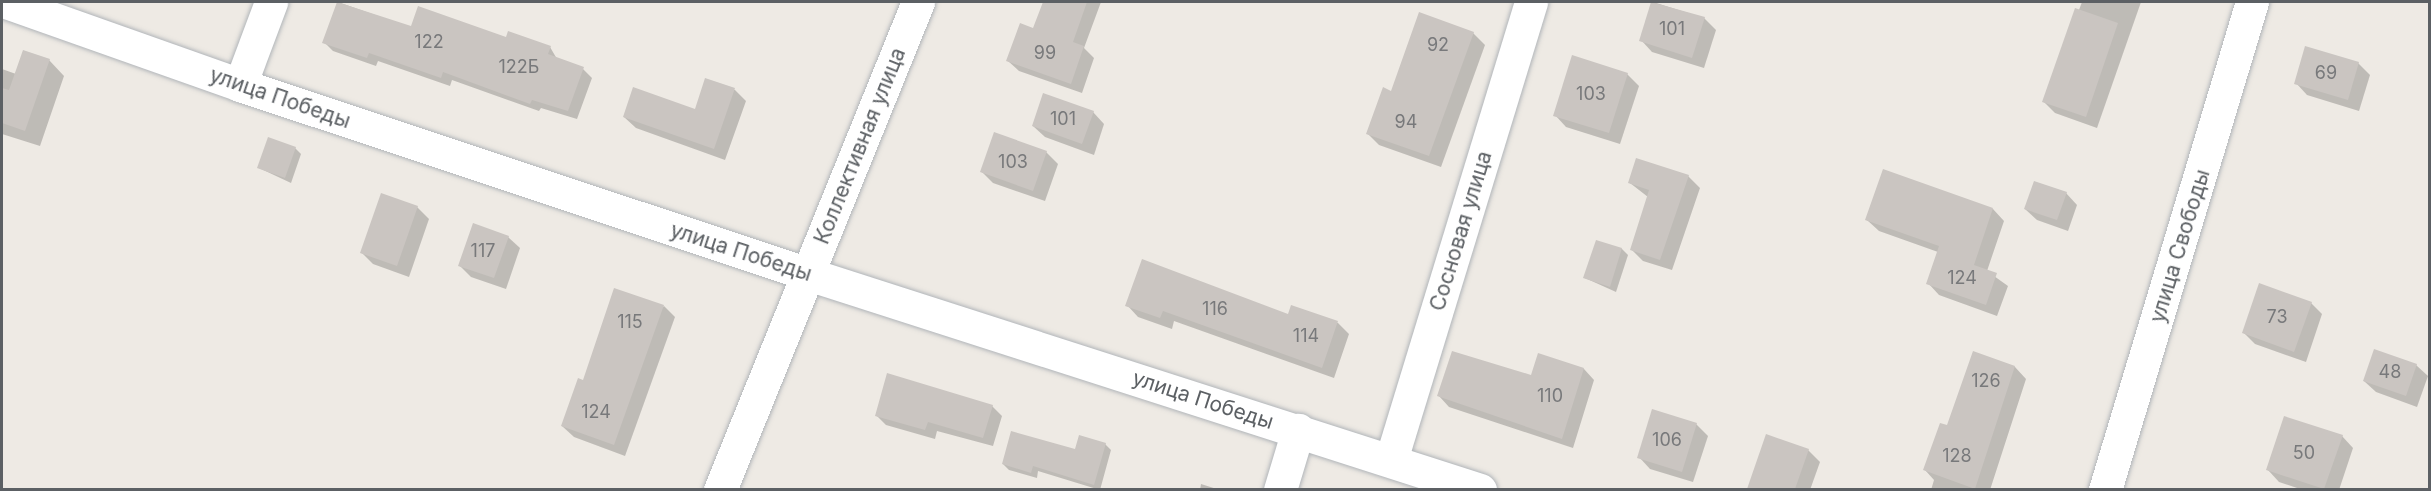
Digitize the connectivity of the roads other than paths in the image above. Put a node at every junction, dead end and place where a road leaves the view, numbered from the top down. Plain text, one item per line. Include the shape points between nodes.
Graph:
1 (6, 2) edge
2 (271, 2) edge
3 (918, 2) edge
4 (1531, 2) edge
5 (2252, 2) edge
6 (240, 85) junction
7 (808, 274) junction
8 (1298, 430) junction
9 (1391, 460) junction
10 (720, 489) edge
11 (1280, 489) edge
12 (1480, 489) edge
13 (2105, 489) edge

1 - 6 street, улица Победы
2 - 6 street
3 - 7 street, Коллективная улица
4 - 9 street, Сосновая улица
5 - 13 street, улица Свободы
6 - 7 street, улица Победы
7 - 8 street, улица Победы
7 - 10 street, Коллективная улица
8 - 9 street, улица Победы
8 - 11 street
9 - 12 street, улица Победы

